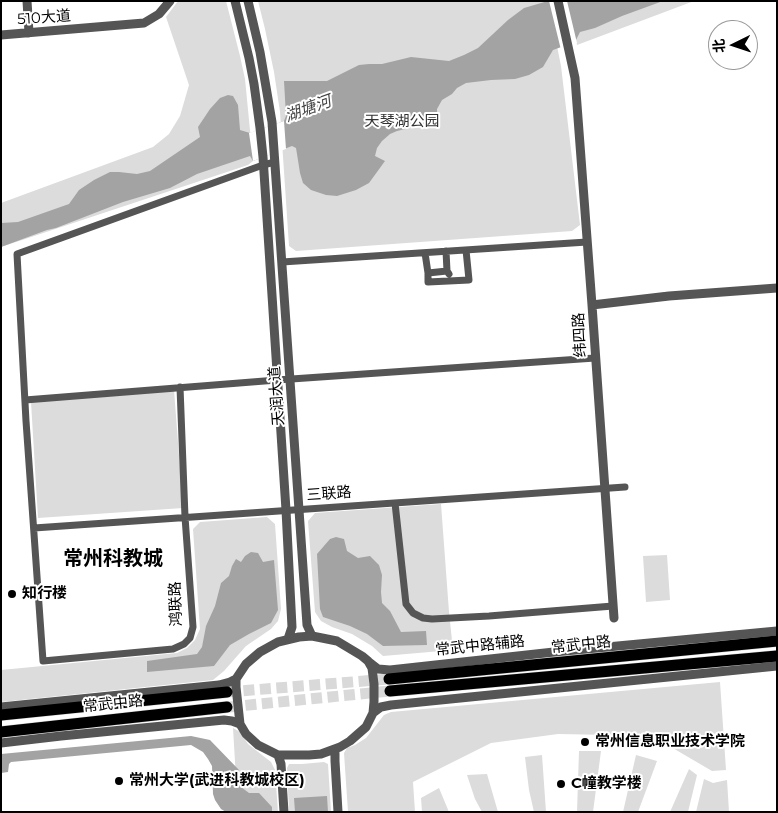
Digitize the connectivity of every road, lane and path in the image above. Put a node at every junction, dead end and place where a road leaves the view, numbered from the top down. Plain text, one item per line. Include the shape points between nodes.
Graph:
1 (27, 1) edge
2 (170, 1) edge
3 (235, 1) edge
4 (248, 1) edge
5 (558, 1) edge
6 (29, 33) junction
7 (1, 35) edge
8 (274, 158) junction
9 (263, 161) junction
10 (587, 242) junction
11 (466, 250) junction
12 (446, 251) junction
13 (425, 253) junction
14 (282, 262) junction
15 (447, 272) junction
16 (428, 273) junction
17 (452, 282) junction
18 (777, 288) edge
19 (592, 305) junction
20 (595, 358) junction
21 (290, 379) junction
22 (277, 380) junction
23 (180, 387) junction
24 (25, 400) junction
25 (625, 487) dead end
26 (604, 488) junction
27 (395, 503) junction
28 (286, 510) junction
29 (298, 510) junction
30 (185, 517) junction
31 (34, 528) junction
32 (612, 606) junction
33 (614, 618) dead end
34 (777, 631) edge
35 (312, 636) junction
36 (288, 639) junction
37 (777, 641) edge
38 (777, 656) edge
39 (368, 661) junction
40 (777, 666) edge
41 (236, 679) junction
42 (227, 692) tunnel mouth
43 (1, 707) edge
44 (227, 707) tunnel mouth
45 (373, 713) junction
46 (1, 715) edge
47 (240, 724) junction
48 (1, 732) edge
49 (1, 743) edge
50 (335, 749) junction
51 (278, 755) junction
52 (284, 812) edge
53 (338, 812) edge

1 - 6 street
2 - 6 street, 510大道 via 159,14 144,23
3 - 9 street, 天润大道 via 249,58
4 - 8 street, 天润大道 via 272,122
5 - 10 street, 纬四路 via 575,78
6 - 7 street, 510大道
8 - 9 street
8 - 14 street, 天润大道
9 - 22 street, 天润大道
9 - 24 street via 17,254
10 - 11 street
10 - 19 street, 纬四路
11 - 12 street
11 - 17 street via 469,280
12 - 13 street
12 - 15 street
13 - 14 street
13 - 16 street
14 - 21 street, 天润大道
15 - 16 street
15 - 17 street
16 - 17 street via 426,283
18 - 19 street
19 - 20 street, 纬四路
20 - 21 street
20 - 26 street, 纬四路
21 - 22 street
21 - 29 street, 天润大道
22 - 23 street
22 - 28 street, 天润大道
23 - 24 street
23 - 30 street, 鸿联路
24 - 31 street
25 - 26 street, 三联路
26 - 27 street, 三联路
26 - 32 street, 纬四路
27 - 29 street, 三联路
27 - 32 street via 406,604 422,618
28 - 29 street, 三联路
28 - 30 street, 三联路
28 - 36 street, 天润大道 via 292,627
29 - 35 street, 天润大道 via 307,625
30 - 31 street, 三联路
30 - 31 street, 鸿联路 via 190,638 173,649 43,661
32 - 33 street, 纬四路
34 - 39 street, 常武中路辅路 via 390,670 378,669
35 - 36 street
35 - 39 street via 337,641
36 - 41 street via 260,652
37 - 38 main road, 常武中路 via 389,685
39 - 45 street via 374,684
40 - 45 street via 391,705
41 - 43 street via 219,685
41 - 47 street
42 - 46 main road, 常武中路
44 - 48 main road, 常武中路
45 - 50 street via 366,727
47 - 49 street via 224,720
47 - 51 street via 258,745
50 - 51 street via 309,756
50 - 53 street
51 - 52 street

